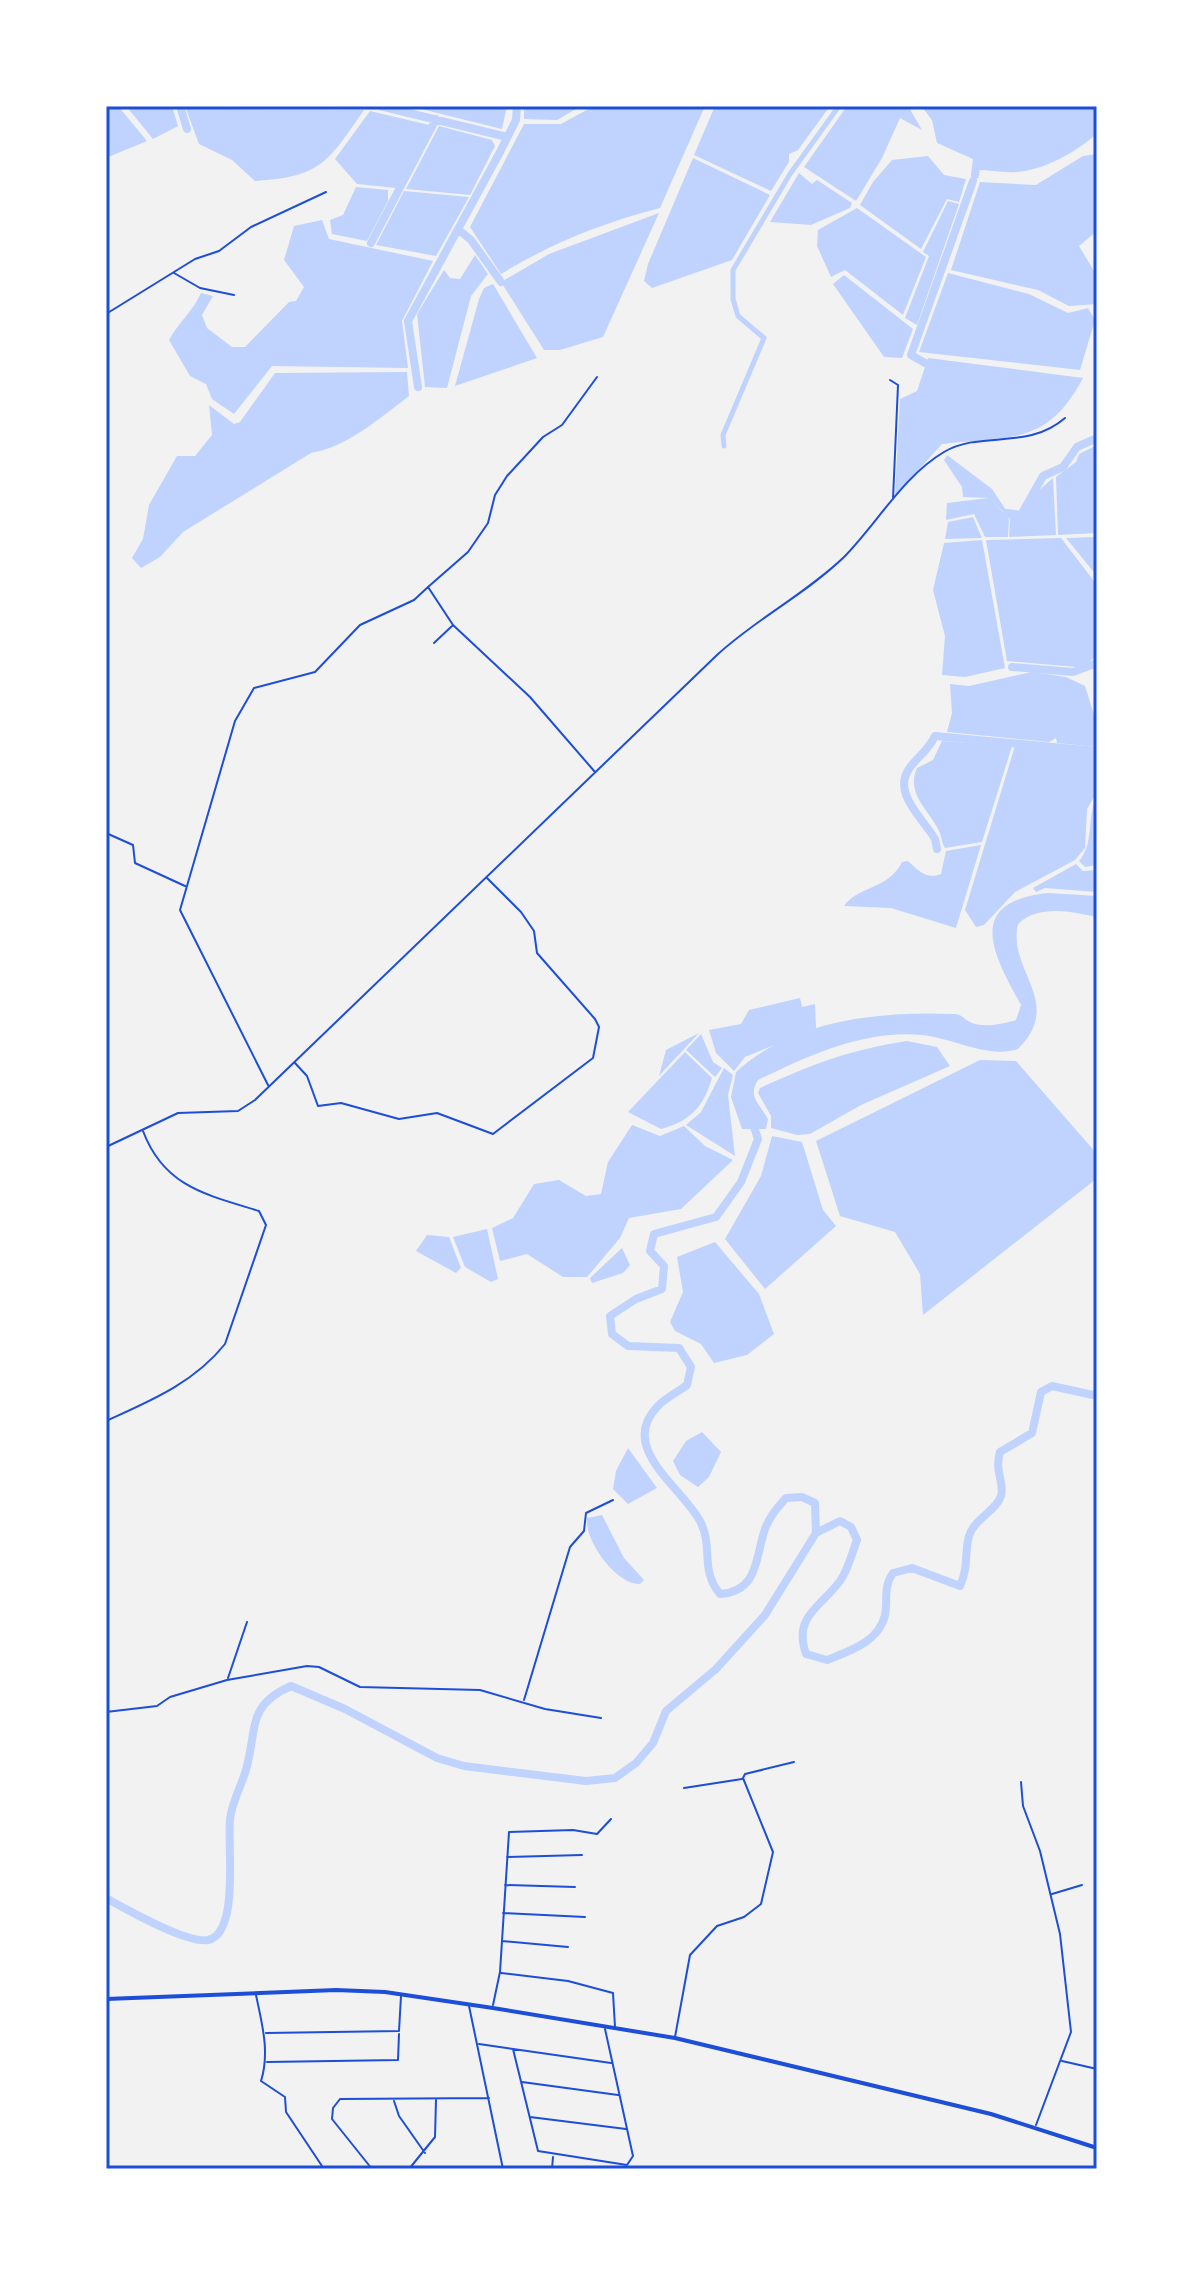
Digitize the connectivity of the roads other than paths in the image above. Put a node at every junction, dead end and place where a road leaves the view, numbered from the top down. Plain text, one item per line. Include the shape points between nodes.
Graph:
1 (326, 192) dead end
2 (173, 272) junction
3 (234, 295) dead end
4 (106, 314) edge
5 (597, 377) dead end
6 (890, 380) dead end
7 (1065, 418) dead end
8 (893, 500) junction
9 (428, 587) junction
10 (453, 625) junction
11 (434, 643) dead end
12 (595, 773) junction
13 (106, 833) edge
14 (487, 878) junction
15 (185, 886) junction
16 (294, 1062) junction
17 (269, 1086) junction
18 (142, 1129) junction
19 (106, 1147) edge
20 (106, 1421) edge
21 (613, 1500) dead end
22 (247, 1622) dead end
23 (227, 1680) junction
24 (524, 1702) junction
25 (106, 1712) edge
26 (601, 1718) dead end
27 (794, 1762) dead end
28 (743, 1778) junction
29 (1021, 1782) dead end
30 (684, 1788) dead end
31 (611, 1819) dead end
32 (582, 1855) dead end
33 (507, 1857) junction
34 (504, 1885) junction
35 (1082, 1885) dead end
36 (575, 1887) dead end
37 (1051, 1894) junction
38 (502, 1912) junction
39 (585, 1917) dead end
40 (501, 1941) junction
41 (568, 1947) dead end
42 (500, 1972) junction
43 (256, 1993) junction
44 (401, 1994) junction
45 (106, 1999) edge
46 (468, 2005) junction
47 (493, 2008) junction
48 (605, 2026) junction
49 (615, 2027) junction
50 (399, 2031) junction
51 (265, 2033) junction
52 (675, 2038) junction
53 (477, 2044) junction
54 (513, 2049) junction
55 (1061, 2061) junction
56 (265, 2062) junction
57 (611, 2063) junction
58 (1097, 2069) edge
59 (521, 2082) junction
60 (618, 2095) junction
61 (489, 2098) junction
62 (394, 2099) junction
63 (436, 2099) junction
64 (530, 2117) junction
65 (1036, 2126) junction
66 (627, 2129) junction
67 (1097, 2148) edge
68 (425, 2153) junction
69 (553, 2156) junction
70 (607, 2163) junction
71 (324, 2169) edge
72 (372, 2169) edge
73 (409, 2169) edge
74 (503, 2169) edge
75 (552, 2169) edge
76 (606, 2169) edge

1 - 2 street
2 - 3 street via 200,288
2 - 4 street
5 - 9 street via 562,425 543,437 507,476 495,495 488,523 468,552
6 - 8 street via 898,385
7 - 8 street via 1040,434 956,446 931,462
8 - 12 street via 806,591 739,635
9 - 10 street
9 - 15 street via 414,600 360,625 315,672 254,688 247,695
10 - 11 street
10 - 12 street via 530,697
12 - 14 street
13 - 15 street via 133,845 135,863
14 - 16 street
14 - 16 street via 521,912 534,931 537,953 595,1019 599,1027 593,1058 493,1134 437,1113 399,1119 341,1103 318,1106 307,1076
15 - 17 street via 180,910
16 - 17 street
17 - 18 street via 238,1111 178,1113
18 - 19 street
18 - 20 street via 153,1157 168,1172 217,1199 259,1211 266,1225 225,1344 176,1389
21 - 24 street via 586,1513 584,1531 570,1547
22 - 23 street
23 - 24 street via 319,1667 360,1687 467,1689
23 - 25 street via 157,1706
24 - 26 street
27 - 28 street
28 - 30 street
28 - 52 street via 773,1852 761,1904 744,1917 717,1926 690,1955
29 - 37 street via 1023,1806
31 - 33 street via 597,1834 509,1832
32 - 33 street
33 - 34 street
34 - 36 street
34 - 38 street
35 - 37 street
37 - 55 street via 1071,2020 1071,2038
38 - 39 street
38 - 40 street
40 - 41 street
40 - 42 street
42 - 47 street
42 - 49 street via 613,1993
43 - 44 main road
43 - 45 main road
43 - 51 street
44 - 46 main road
44 - 50 street
46 - 47 main road
46 - 53 street
47 - 48 main road
48 - 49 main road
48 - 57 street
49 - 52 main road
50 - 51 street
50 - 56 street via 398,2060
51 - 56 street
52 - 65 main road
53 - 54 street
53 - 61 street
54 - 57 street
54 - 59 street
55 - 58 street
55 - 65 street
56 - 71 street via 263,2085 285,2097 286,2112
57 - 60 street
59 - 60 street
59 - 64 street
60 - 66 street
61 - 63 street
61 - 74 street
62 - 63 street
62 - 68 street via 399,2116
62 - 72 street via 340,2099 333,2108 332,2119
63 - 68 street via 435,2137
64 - 66 street
64 - 69 street via 538,2151
65 - 67 main road
66 - 70 street via 632,2163
68 - 73 street
69 - 70 street
69 - 75 street
70 - 76 street

